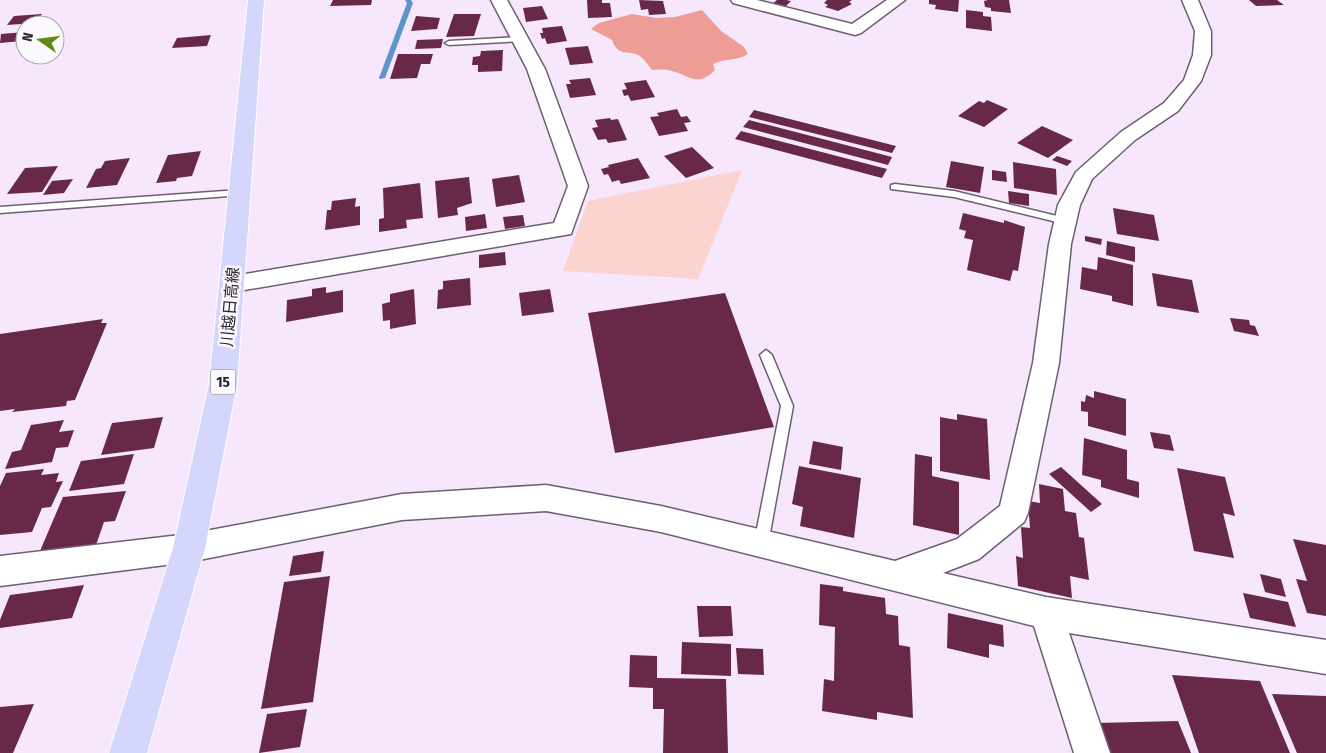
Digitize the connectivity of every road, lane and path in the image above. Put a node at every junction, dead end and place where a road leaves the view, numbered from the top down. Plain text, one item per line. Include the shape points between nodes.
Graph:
1 (256, 0) edge
2 (499, 0) edge
3 (739, 0) edge
4 (897, 0) edge
5 (1190, 0) edge
6 (520, 39) junction
7 (449, 42) dead end
8 (895, 187) dead end
9 (238, 193) junction
10 (0, 210) edge
11 (1065, 221) junction
12 (233, 284) junction
13 (766, 355) dead end
14 (761, 544) junction
15 (189, 548) junction
16 (0, 571) edge
17 (892, 577) junction
18 (1046, 613) junction
19 (1326, 657) edge
20 (128, 753) edge
21 (1092, 753) edge

1 - 9 main road, 川越日高線 / 15
2 - 6 street
3 - 4 street via 855,30
5 - 11 street via 1203,31 1202,54 1192,81 1171,107 1128,136 1083,176
6 - 7 lane
6 - 12 street via 536,69 578,186 563,229
8 - 11 lane via 954,194
9 - 10 lane
9 - 12 main road, 川越日高線 / 15
11 - 17 street via 1046,363 1013,513 968,550
12 - 15 main road, 川越日高線 / 15 via 222,384
13 - 14 lane via 787,406
14 - 15 street via 661,519 546,498 402,507
14 - 17 street
15 - 16 street
15 - 20 main road, 川越日高線 / 15
17 - 18 street
18 - 19 street
18 - 21 street

